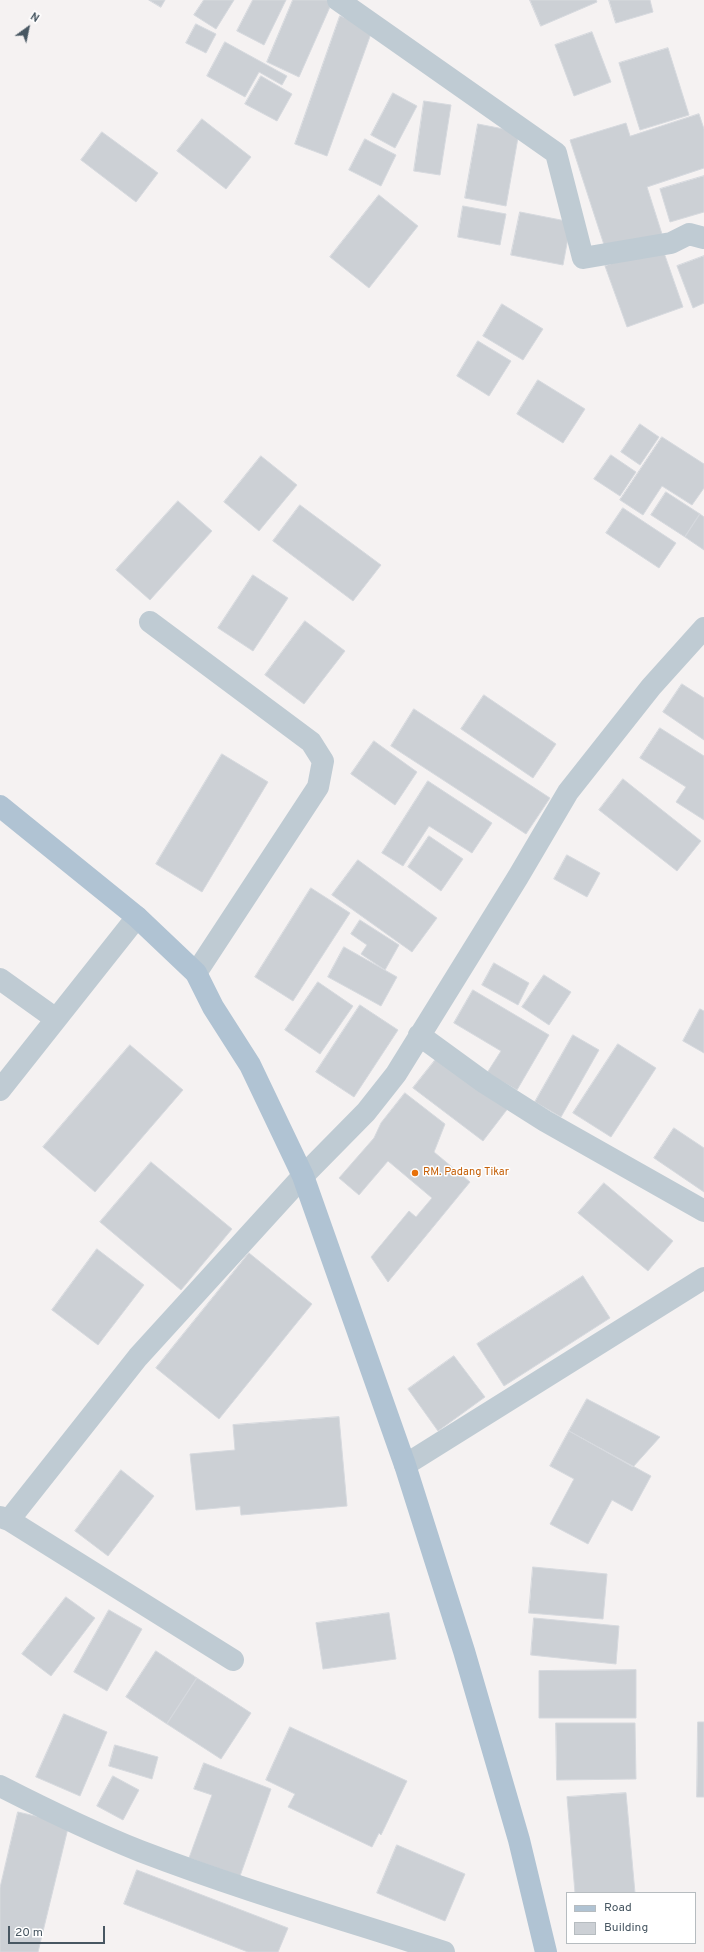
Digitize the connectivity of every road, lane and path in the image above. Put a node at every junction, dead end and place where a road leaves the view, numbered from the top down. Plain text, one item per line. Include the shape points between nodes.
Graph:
1 (338, 0) edge
2 (704, 238) edge
3 (150, 622) dead end
4 (704, 628) edge
5 (0, 806) edge
6 (137, 917) junction
7 (196, 973) junction
8 (0, 979) edge
9 (56, 1019) junction
10 (419, 1035) junction
11 (0, 1090) edge
12 (303, 1176) junction
13 (704, 1211) edge
14 (704, 1278) edge
15 (405, 1465) junction
16 (4, 1519) edge
17 (233, 1660) dead end
18 (0, 1786) edge
19 (444, 1952) edge
20 (546, 1952) edge

1 - 2 street via 556,153 583,258 671,243 689,234
3 - 7 street via 311,742 323,761 318,787
4 - 10 street via 651,687 568,792
5 - 6 main road
6 - 7 main road
6 - 9 street
7 - 12 main road via 213,1007 250,1065
8 - 9 street
9 - 11 street
10 - 12 street via 396,1074 366,1112
10 - 13 street via 484,1083
12 - 15 main road
12 - 16 street via 138,1357
14 - 15 street
15 - 20 main road via 464,1651 515,1825
16 - 17 street
18 - 19 street via 139,1850 251,1891

